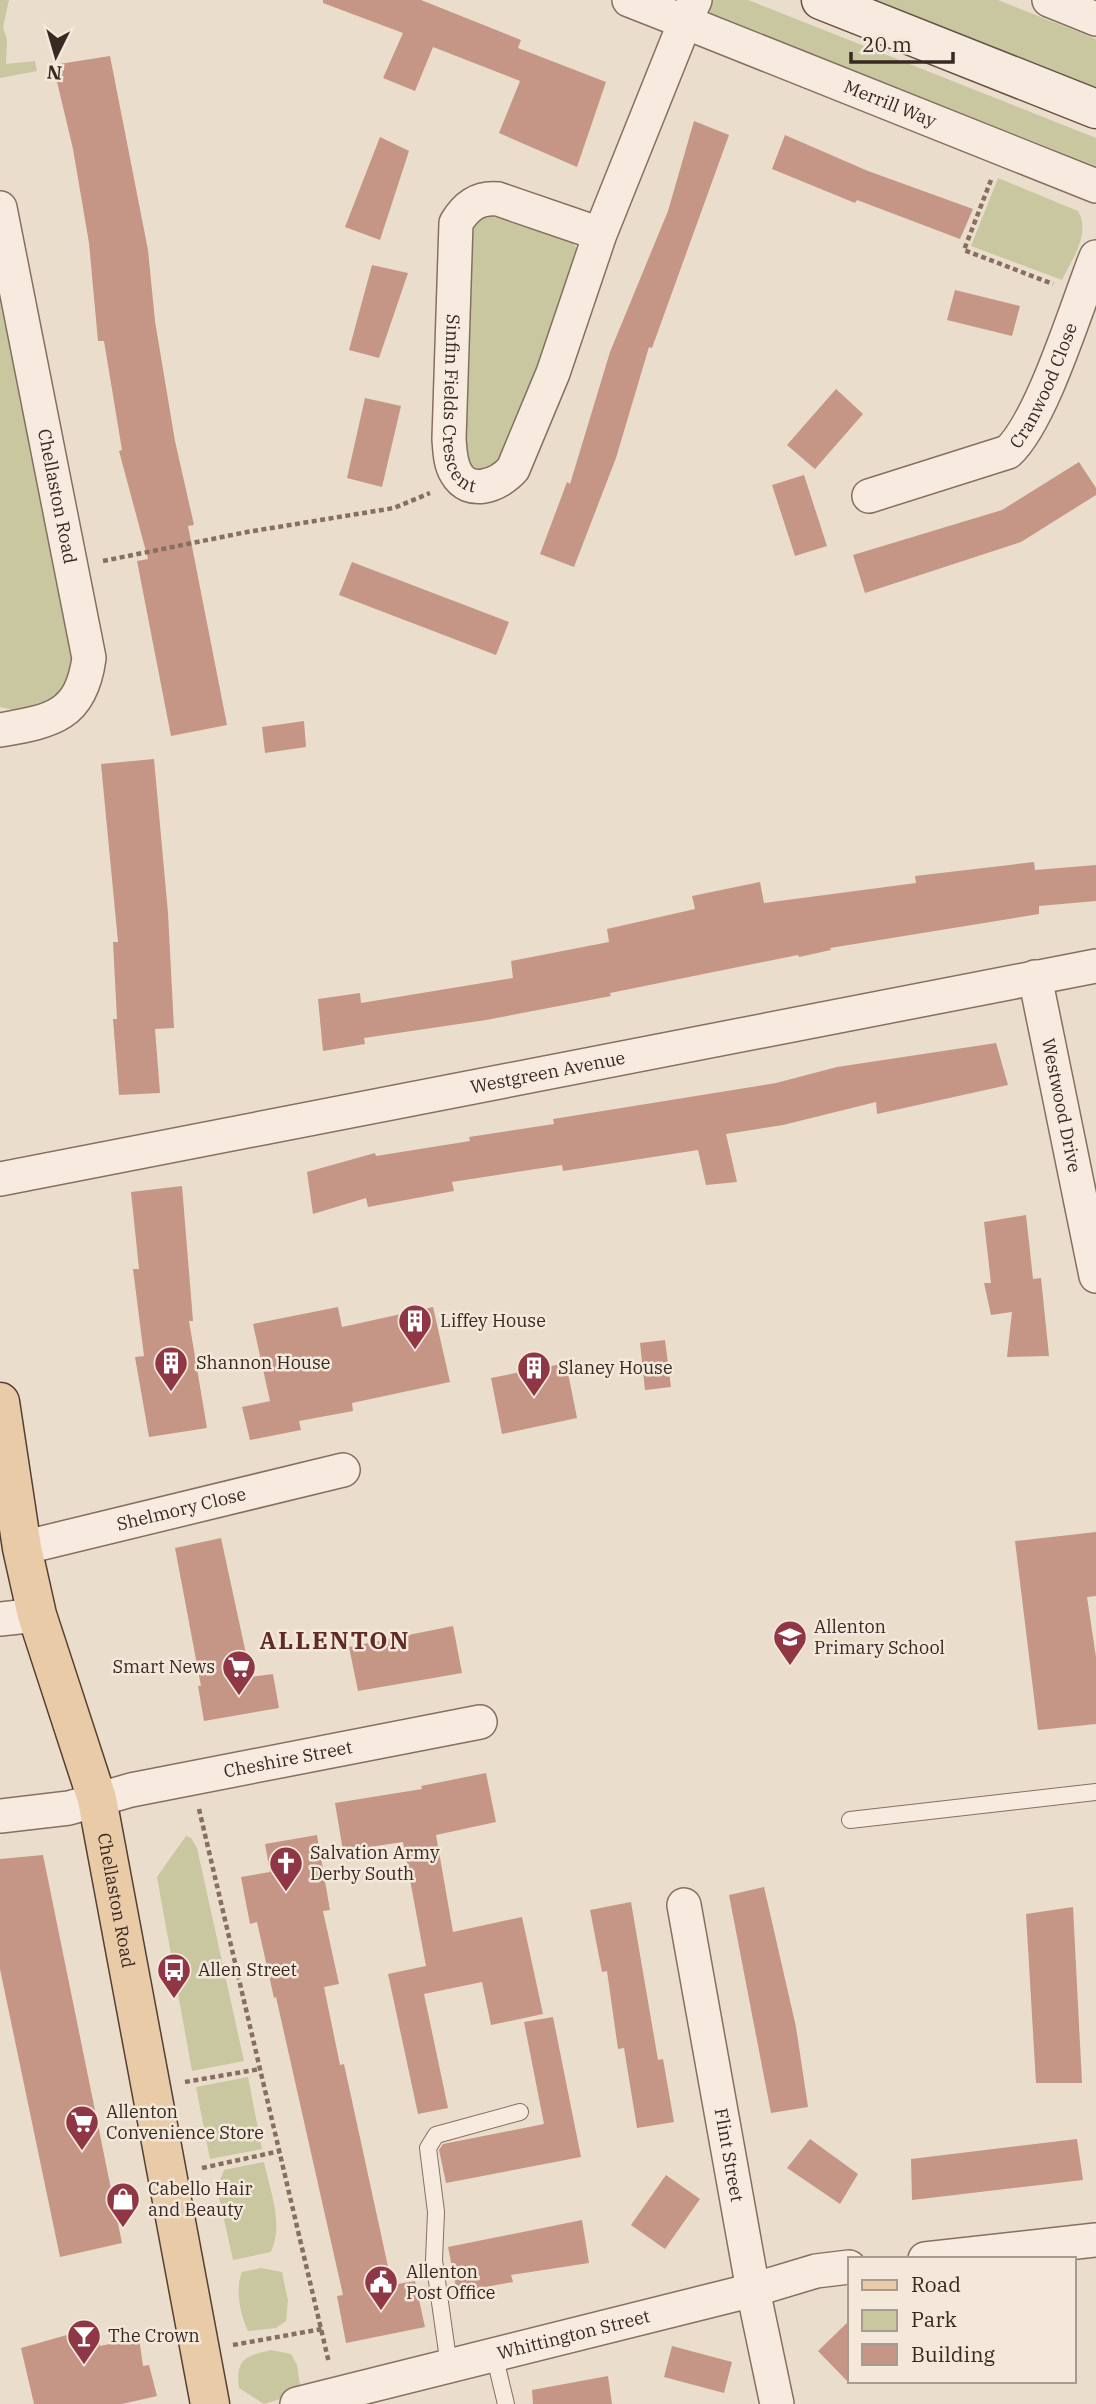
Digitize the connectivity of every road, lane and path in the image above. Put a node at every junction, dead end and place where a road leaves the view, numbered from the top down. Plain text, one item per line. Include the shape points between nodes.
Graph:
1 (629, 0) edge
2 (821, 0) edge
3 (1049, 0) edge
4 (690, 11) edge
5 (1096, 19) edge
6 (1096, 109) edge
7 (1002, 149) junction
8 (1096, 186) edge
9 (0, 208) edge
10 (600, 234) junction
11 (1096, 257) edge
12 (1081, 295) junction
13 (457, 475) junction
14 (869, 496) dead end
15 (73, 568) junction
16 (0, 730) edge
17 (1096, 966) edge
18 (1035, 977) junction
19 (0, 1179) edge
20 (1096, 1276) edge
21 (0, 1402) edge
22 (343, 1470) dead end
23 (22, 1548) junction
24 (37, 1615) junction
25 (0, 1619) edge
26 (480, 1722) dead end
27 (191, 1778) junction
28 (1096, 1792) edge
29 (97, 1799) junction
30 (0, 1816) edge
31 (850, 1820) dead end
32 (684, 1905) dead end
33 (260, 2069) junction
34 (151, 2088) junction
35 (520, 2112) dead end
36 (280, 2151) junction
37 (167, 2176) junction
38 (1096, 2240) edge
39 (943, 2257) edge
40 (848, 2267) edge
41 (753, 2290) junction
42 (322, 2329) junction
43 (233, 2345) dead end
44 (495, 2354) junction
45 (449, 2366) junction
46 (336, 2395) junction
47 (210, 2404) edge
48 (297, 2404) edge
49 (506, 2404) edge
50 (777, 2404) edge

1 - 4 street, Merrill Way
2 - 6 street
3 - 5 street
4 - 7 street, Merrill Way
4 - 10 street, Sinfin Fields Crescent
7 - 8 street, Merrill Way
7 - 12 path via 964,250
9 - 15 street, Chellaston Road
10 - 13 street, Sinfin Fields Crescent via 553,373 513,469 504,480 477,487
10 - 13 street, Sinfin Fields Crescent via 485,198 463,212 456,223 449,439
11 - 12 street, Cranwood Close
12 - 14 street, Cranwood Close via 1034,415 1008,452
13 - 15 path via 394,508
15 - 16 street, Chellaston Road via 89,659 86,682 75,702 58,716
17 - 18 street, Westgreen Avenue
18 - 19 street, Westgreen Avenue
18 - 20 street, Westwood Drive
21 - 23 main road, Chellaston Road
22 - 23 street, Shelmory Close
23 - 24 main road, Chellaston Road
24 - 25 street
24 - 29 main road, Chellaston Road
26 - 27 street, Cheshire Street
27 - 29 street, Cheshire Street
27 - 33 path
28 - 31 lane
29 - 30 street via 69,1808
29 - 34 main road, Chellaston Road
32 - 41 street, Flint Street
33 - 34 path
33 - 36 path
34 - 37 main road, Chellaston Road
35 - 45 lane via 436,2135 428,2148 436,2212 434,2260
36 - 37 path
36 - 42 path
37 - 47 main road, Chellaston Road
38 - 39 street
40 - 41 street, Whittington Street via 816,2271
41 - 44 street, Whittington Street
41 - 50 street, Flint Street
42 - 43 path
42 - 46 path
44 - 45 street, Whittington Street
44 - 49 lane
45 - 46 street, Whittington Street
46 - 48 street, Whittington Street

